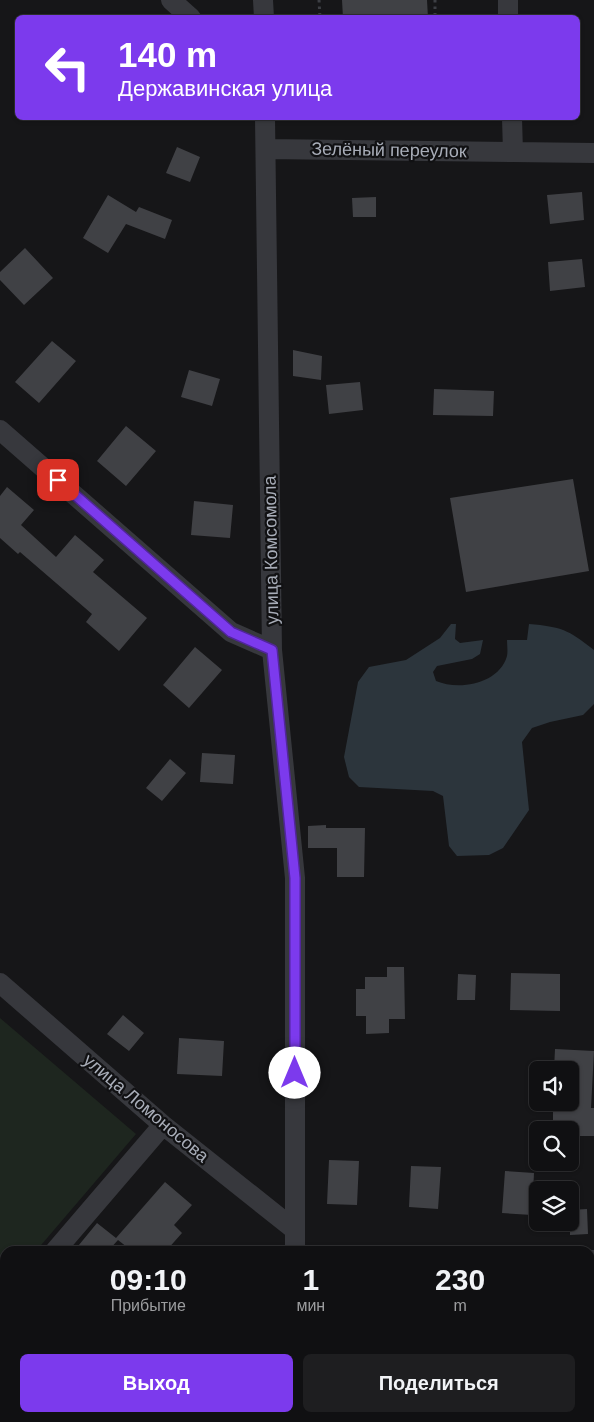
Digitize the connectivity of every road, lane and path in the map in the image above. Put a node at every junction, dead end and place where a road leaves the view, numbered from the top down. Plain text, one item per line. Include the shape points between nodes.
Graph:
1 (171, 0) edge
2 (263, 0) edge
3 (319, 0) edge
4 (435, 0) edge
5 (508, 0) edge
6 (188, 15) edge
7 (264, 15) edge
8 (320, 15) edge
9 (435, 15) edge
10 (508, 15) edge
11 (265, 120) edge
12 (512, 120) edge
13 (266, 148) junction
14 (513, 152) junction
15 (594, 153) edge
16 (0, 430) edge
17 (272, 650) junction
18 (0, 983) edge
19 (163, 1125) junction
20 (295, 1230) junction
21 (59, 1246) edge
22 (295, 1246) edge

1 - 6 street
2 - 7 street
3 - 8 path
4 - 9 path
5 - 10 street
11 - 13 street, улица Комсомола
12 - 14 street
13 - 14 street, Зелёный переулок
13 - 17 street, улица Комсомола
14 - 15 street, Зелёный переулок
16 - 17 street via 231,632
17 - 20 street, улица Комсомола via 295,878
18 - 19 street, улица Ломоносова
19 - 20 street, улица Ломоносова
19 - 21 street
20 - 22 street, улица Комсомола

